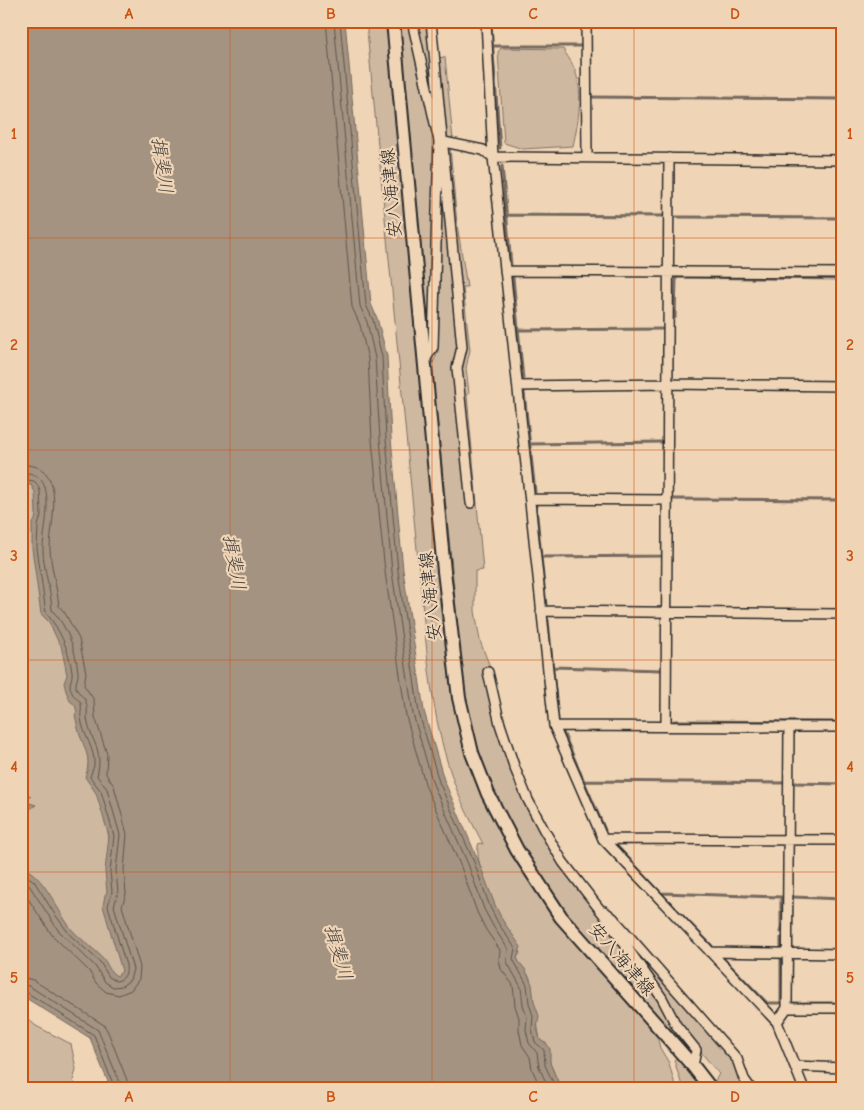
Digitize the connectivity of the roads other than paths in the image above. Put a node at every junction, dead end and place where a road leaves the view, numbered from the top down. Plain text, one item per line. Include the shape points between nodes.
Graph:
1 (393, 21) edge
2 (412, 21) edge
3 (431, 21) edge
4 (486, 21) edge
5 (586, 21) edge
6 (441, 142) junction
7 (493, 157) junction
8 (587, 157) junction
9 (669, 158) junction
10 (843, 160) edge
11 (506, 272) junction
12 (669, 272) junction
13 (843, 273) edge
14 (425, 360) junction
15 (669, 384) junction
16 (518, 386) junction
17 (843, 386) edge
18 (530, 499) junction
19 (667, 500) junction
20 (471, 503) dead end
21 (541, 611) junction
22 (667, 613) junction
23 (843, 614) edge
24 (488, 672) dead end
25 (554, 726) junction
26 (666, 726) junction
27 (789, 727) junction
28 (843, 727) edge
29 (603, 839) junction
30 (789, 839) junction
31 (843, 840) edge
32 (593, 903) junction
33 (710, 952) junction
34 (843, 954) edge
35 (788, 955) junction
36 (787, 1008) junction
37 (843, 1008) edge
38 (776, 1022) junction
39 (693, 1066) junction
40 (795, 1066) junction
41 (843, 1068) edge
42 (711, 1089) edge
43 (751, 1089) edge
44 (804, 1089) edge

1 - 14 main road, 安八海津線
2 - 6 street
3 - 6 street
4 - 7 street
5 - 8 street
6 - 7 street via 483,150
6 - 14 street via 433,347
6 - 20 street via 462,347 457,368
7 - 8 street
7 - 11 street
8 - 9 street
9 - 10 street
9 - 12 street
11 - 12 street
11 - 16 street
12 - 13 street
12 - 15 street
14 - 39 main road, 安八海津線 via 459,698 472,753 517,850 561,917
15 - 16 street
15 - 17 street
15 - 19 street
16 - 18 street
18 - 19 street
18 - 21 street
19 - 22 street
21 - 22 street
21 - 25 street
22 - 23 street
22 - 26 street
24 - 32 street via 500,724 528,800 563,862
25 - 26 street
25 - 29 street
26 - 27 street
27 - 28 street
27 - 30 street
29 - 30 street
29 - 33 street
30 - 31 street
30 - 35 street
32 - 39 street via 608,920 662,998 676,1025 696,1050
32 - 43 street via 614,918 737,1059
33 - 35 street
33 - 38 street
34 - 35 street
35 - 36 street
36 - 37 street
36 - 38 street
38 - 40 street
39 - 42 main road, 安八海津線
40 - 41 street
40 - 44 street

